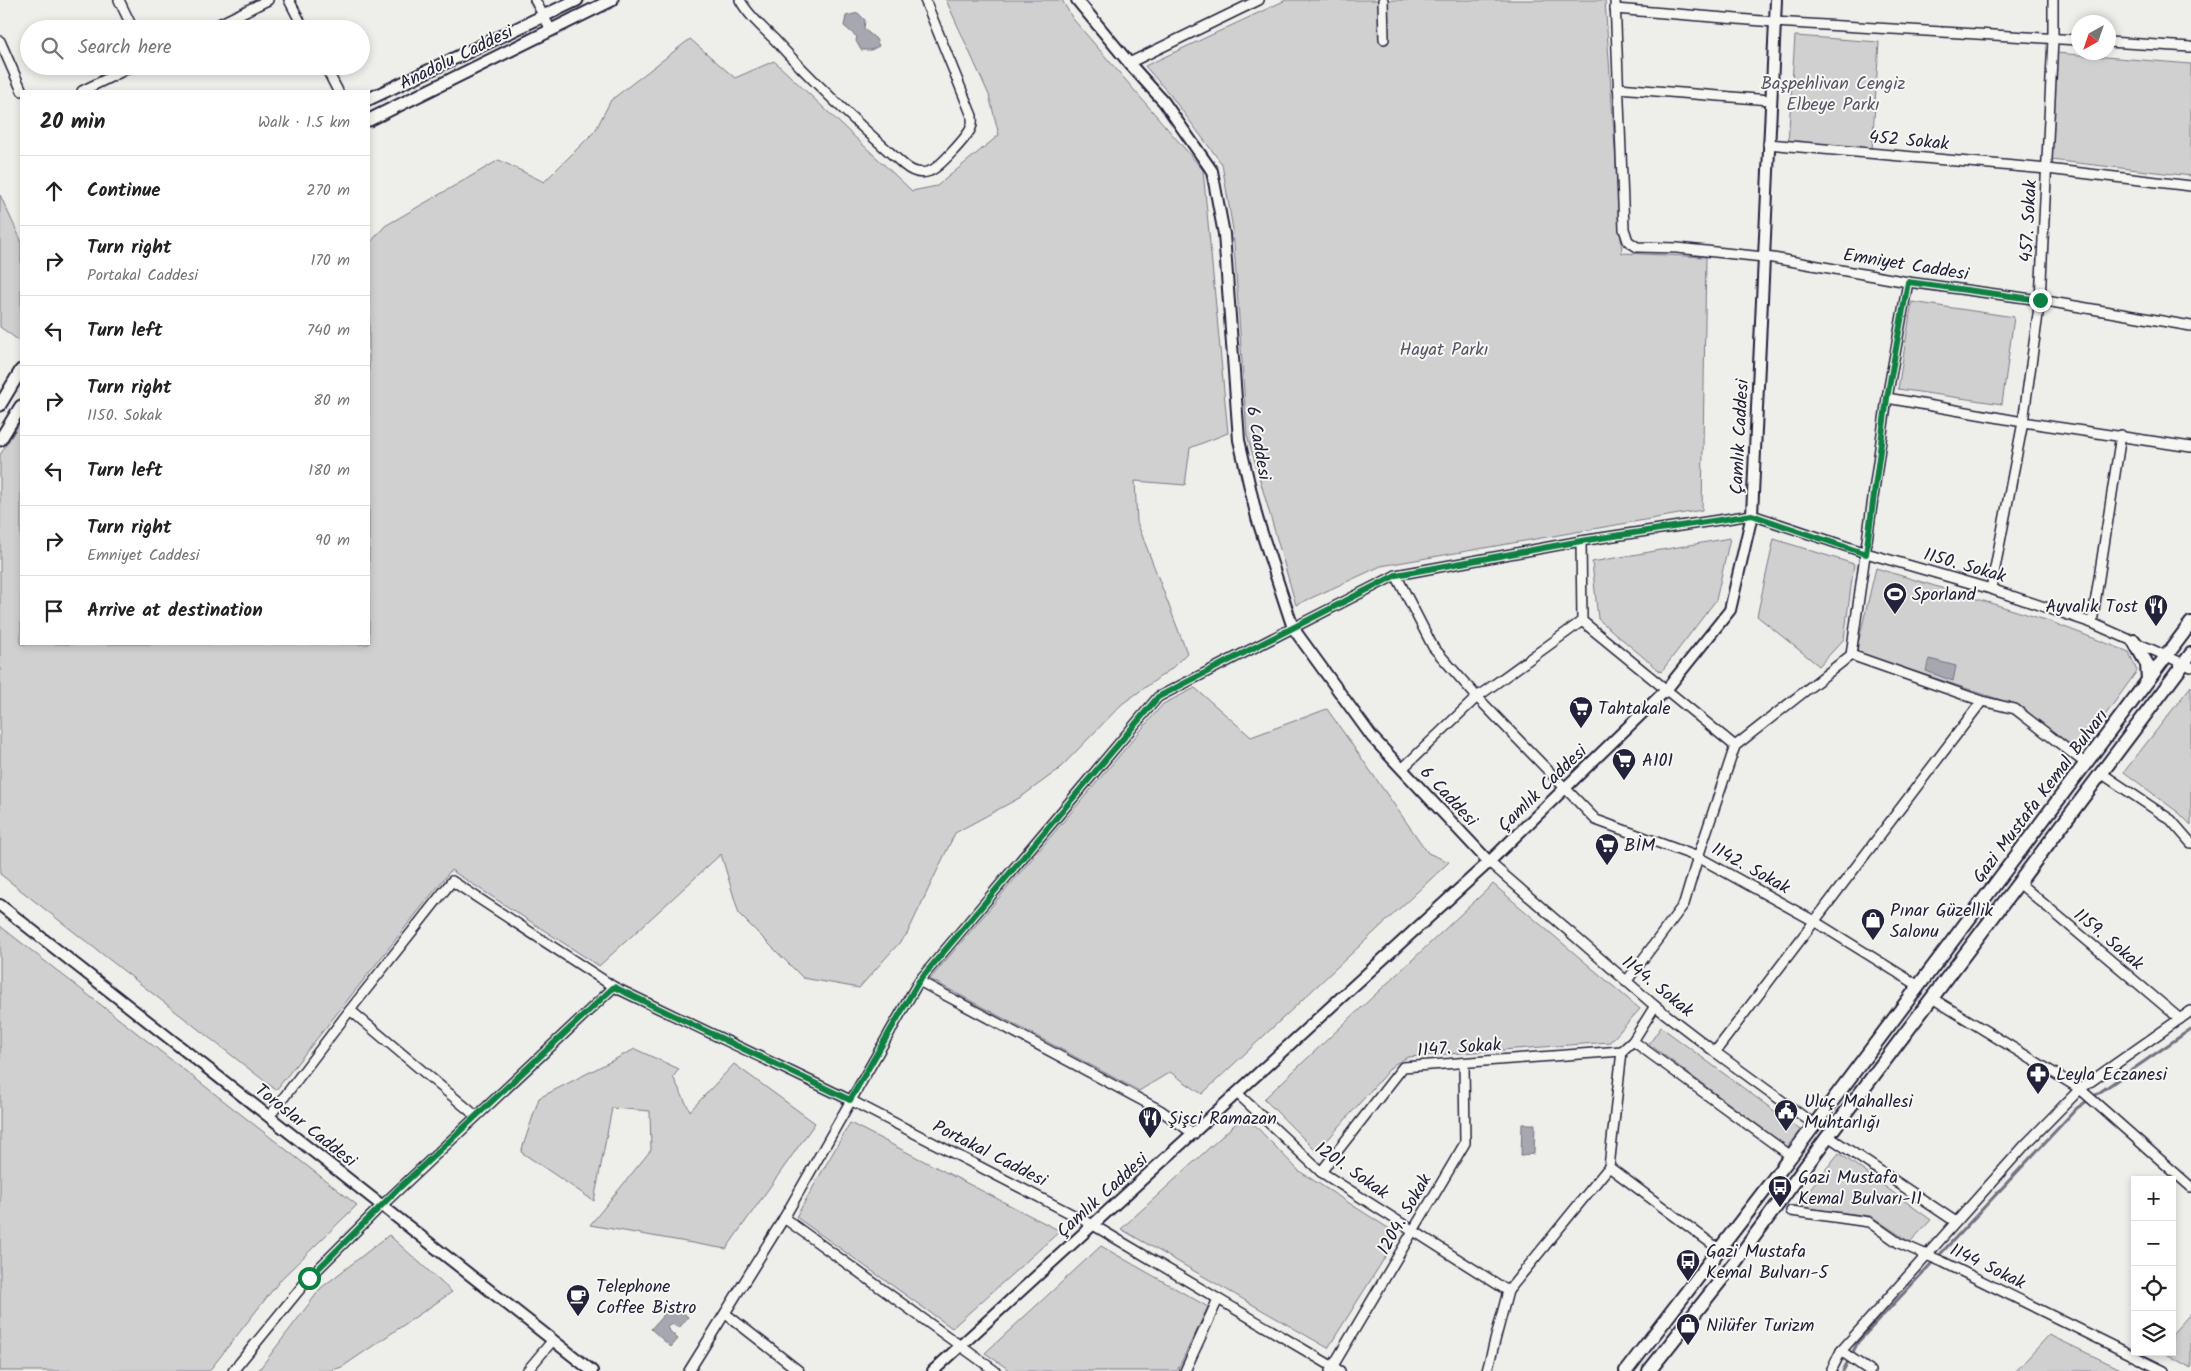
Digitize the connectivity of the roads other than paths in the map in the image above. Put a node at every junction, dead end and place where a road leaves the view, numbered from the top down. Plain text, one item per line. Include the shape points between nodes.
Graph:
1 (119, 0) edge
2 (268, 0) edge
3 (289, 0) edge
4 (535, 0) edge
5 (577, 0) edge
6 (612, 0) edge
7 (740, 0) edge
8 (925, 0) edge
9 (1077, 0) edge
10 (1259, 0) edge
11 (1383, 0) edge
12 (1776, 0) edge
13 (2053, 0) edge
14 (1615, 5) edge
15 (543, 16) junction
16 (129, 20) edge
17 (227, 20) edge
18 (299, 20) edge
19 (1774, 22) junction
20 (551, 30) junction
21 (1384, 39) dead end
22 (2053, 39) junction
23 (2071, 40) edge
24 (0, 41) edge
25 (2116, 42) edge
26 (2191, 46) edge
27 (1129, 63) junction
28 (114, 75) edge
29 (330, 75) edge
30 (1618, 88) junction
31 (22, 90) edge
32 (84, 90) edge
33 (337, 90) edge
34 (370, 99) edge
35 (1770, 100) junction
36 (370, 120) edge
37 (1768, 144) junction
38 (2047, 169) junction
39 (2191, 186) edge
40 (1764, 257) junction
41 (1908, 282) junction
42 (2040, 300) junction
43 (2191, 326) edge
44 (20, 372) edge
45 (1887, 398) junction
46 (0, 405) edge
47 (20, 408) edge
48 (2023, 422) junction
49 (2121, 435) junction
50 (0, 440) edge
51 (2191, 447) edge
52 (1752, 515) junction
53 (1581, 541) junction
54 (1866, 554) junction
55 (1396, 575) junction
56 (1992, 589) junction
57 (1582, 621) junction
58 (2191, 623) edge
59 (2092, 624) junction
60 (1293, 628) junction
61 (2134, 642) junction
62 (1851, 655) junction
63 (2167, 655) junction
64 (2189, 661) edge
65 (2148, 680) junction
66 (1666, 690) junction
67 (1476, 697) junction
68 (1982, 701) junction
69 (1736, 746) junction
70 (2086, 763) junction
71 (1402, 769) junction
72 (2101, 773) junction
73 (1565, 788) junction
74 (2191, 842) edge
75 (1698, 857) junction
76 (1489, 862) junction
77 (2019, 883) junction
78 (0, 906) edge
79 (1814, 921) junction
80 (919, 981) junction
81 (1626, 982) junction
82 (1919, 986) junction
83 (614, 987) junction
84 (1932, 998) junction
85 (1656, 1006) junction
86 (350, 1010) junction
87 (2191, 1011) edge
88 (2180, 1019) junction
89 (1632, 1041) junction
90 (1622, 1051) junction
91 (1714, 1052) junction
92 (1464, 1063) junction
93 (2083, 1091) junction
94 (1238, 1094) junction
95 (850, 1100) junction
96 (476, 1116) junction
97 (269, 1117) junction
98 (1815, 1124) junction
99 (1194, 1134) junction
100 (1828, 1136) junction
101 (1791, 1156) junction
102 (1609, 1167) junction
103 (1321, 1172) junction
104 (2191, 1187) edge
105 (382, 1206) junction
106 (1791, 1211) dead end
107 (784, 1218) junction
108 (1956, 1222) junction
109 (1093, 1225) junction
110 (1413, 1232) junction
111 (1720, 1250) junction
112 (1929, 1256) junction
113 (1508, 1291) junction
114 (1218, 1299) junction
115 (726, 1314) junction
116 (553, 1340) junction
117 (961, 1346) junction
118 (1841, 1351) junction
119 (1334, 1370) edge
120 (233, 1371) edge
121 (527, 1371) edge
122 (592, 1371) edge
123 (689, 1371) edge
124 (799, 1371) edge
125 (933, 1371) edge
126 (995, 1371) edge
127 (1185, 1371) edge
128 (1487, 1371) edge
129 (1626, 1371) edge
130 (1649, 1371) edge
131 (1831, 1371) edge
132 (1870, 1371) edge
133 (2164, 1371) edge

1 - 16 street
2 - 17 street
3 - 18 street
4 - 15 street
5 - 15 main road, Anadolu Caddesi
6 - 20 main road, Anadolu Caddesi
7 - 8 street via 800,67 848,114 910,170 924,172 935,168 972,123
9 - 27 street, 6 Caddesi
10 - 27 street
11 - 21 street
12 - 19 street, Çamlık Caddesi
13 - 22 street, 457. Sokak
14 - 19 street
14 - 30 street
15 - 20 street
15 - 34 main road, Anadolu Caddesi
19 - 22 street
19 - 35 street, Çamlık Caddesi
20 - 36 main road, Anadolu Caddesi
22 - 23 street
22 - 38 street, 457. Sokak
24 - 31 street
25 - 26 street
27 - 60 street, 6 Caddesi via 1164,102 1212,171 1224,234 1239,440 1257,518
28 - 32 street
29 - 33 street
30 - 35 street
30 - 40 street, Emniyet Caddesi via 1624,230 1628,240 1637,247
35 - 37 street, Çamlık Caddesi
37 - 38 street, 452 Sokak
37 - 40 street, Çamlık Caddesi
38 - 39 street, 452 Sokak
38 - 42 street, 457. Sokak
40 - 41 street, Emniyet Caddesi
40 - 52 street, Çamlık Caddesi
41 - 42 street, Emniyet Caddesi
41 - 45 street
42 - 43 street, Emniyet Caddesi
42 - 48 street, 457. Sokak
44 - 46 main road
45 - 48 street
45 - 54 street
47 - 50 main road
48 - 49 street
48 - 56 street, 457. Sokak
49 - 51 street
49 - 59 street
52 - 53 street
52 - 54 street, 1150. Sokak
52 - 66 street, Çamlık Caddesi via 1730,610
53 - 55 street
53 - 57 street
54 - 56 street, 1150. Sokak
54 - 62 street
55 - 60 street
55 - 67 street, 1142. Sokak via 1433,647
56 - 59 street, 1150. Sokak
57 - 66 street
57 - 67 street
58 - 63 main road, Gazi Mustafa Kemal Bulvarı
59 - 61 street, 1150. Sokak
60 - 71 street, 6 Caddesi via 1372,737
60 - 80 street via 1158,697
61 - 63 street, 1150. Sokak
61 - 65 main road via 2147,664
62 - 68 street
62 - 69 street
63 - 64 street, 1150. Sokak
63 - 65 main road, Gazi Mustafa Kemal Bulvarı
64 - 72 main road, Gazi Mustafa Kemal Bulvarı
65 - 70 main road, Gazi Mustafa Kemal Bulvarı
66 - 69 street
66 - 73 street, Çamlık Caddesi
67 - 71 street
67 - 73 street, 1142. Sokak
68 - 70 street via 2015,709
68 - 79 street
69 - 75 street
70 - 82 main road, Gazi Mustafa Kemal Bulvarı
71 - 76 street, 6 Caddesi
72 - 74 street via 2171,820
72 - 77 main road, Gazi Mustafa Kemal Bulvarı
73 - 75 street, 1142. Sokak via 1596,820
73 - 76 street, Çamlık Caddesi
75 - 79 street, 1142. Sokak
75 - 81 street via 1684,904
76 - 81 street, 1144. Sokak
76 - 94 street, Çamlık Caddesi
77 - 84 main road, Gazi Mustafa Kemal Bulvarı
77 - 88 street, 1159. Sokak
78 - 97 street, Toroslar Caddesi
79 - 82 street, 1142. Sokak
79 - 91 street
80 - 95 street
80 - 99 street via 1160,1110
81 - 85 street, 1144. Sokak
82 - 98 main road, Gazi Mustafa Kemal Bulvarı
83 - 86 street, Portakal Caddesi via 452,881
83 - 95 street, Portakal Caddesi
83 - 96 street
84 - 93 street
84 - 100 main road, Gazi Mustafa Kemal Bulvarı
85 - 89 street
85 - 91 street, 1144. Sokak
86 - 96 street
86 - 97 street
87 - 88 street
88 - 93 street
89 - 90 street
89 - 101 street
90 - 92 street, 1147. Sokak
90 - 102 street
91 - 98 street, 1144. Sokak
92 - 103 street, 1147. Sokak via 1403,1067
92 - 110 street, 1204. Sokak via 1465,1143
93 - 104 street
93 - 108 street via 2025,1145
94 - 99 street, Çamlık Caddesi
94 - 103 street, 1201. Sokak
95 - 107 street
95 - 109 street, Portakal Caddesi
96 - 105 street
97 - 105 street, Toroslar Caddesi
98 - 101 main road, Gazi Mustafa Kemal Bulvarı
99 - 109 street, Çamlık Caddesi
100 - 108 street
100 - 130 main road, Gazi Mustafa Kemal Bulvarı via 1736,1261
101 - 111 main road, Gazi Mustafa Kemal Bulvarı
102 - 111 street
102 - 113 street
103 - 110 street, 1201. Sokak
105 - 116 street, Toroslar Caddesi
105 - 120 street via 309,1278
106 - 112 street, 1144 Sokak via 1869,1222 1899,1243
107 - 115 street
107 - 117 street
108 - 112 street
109 - 114 street, Portakal Caddesi
109 - 117 street, Çamlık Caddesi
110 - 113 street, 1201. Sokak
110 - 119 street, 1204. Sokak
111 - 129 main road, Gazi Mustafa Kemal Bulvarı
112 - 118 street
112 - 133 street, 1144 Sokak
113 - 128 street
114 - 119 street, Portakal Caddesi
114 - 127 street
115 - 123 street
115 - 124 street
116 - 121 street
116 - 122 street, Toroslar Caddesi
117 - 125 street, Çamlık Caddesi
117 - 126 street
118 - 131 street
118 - 132 street

